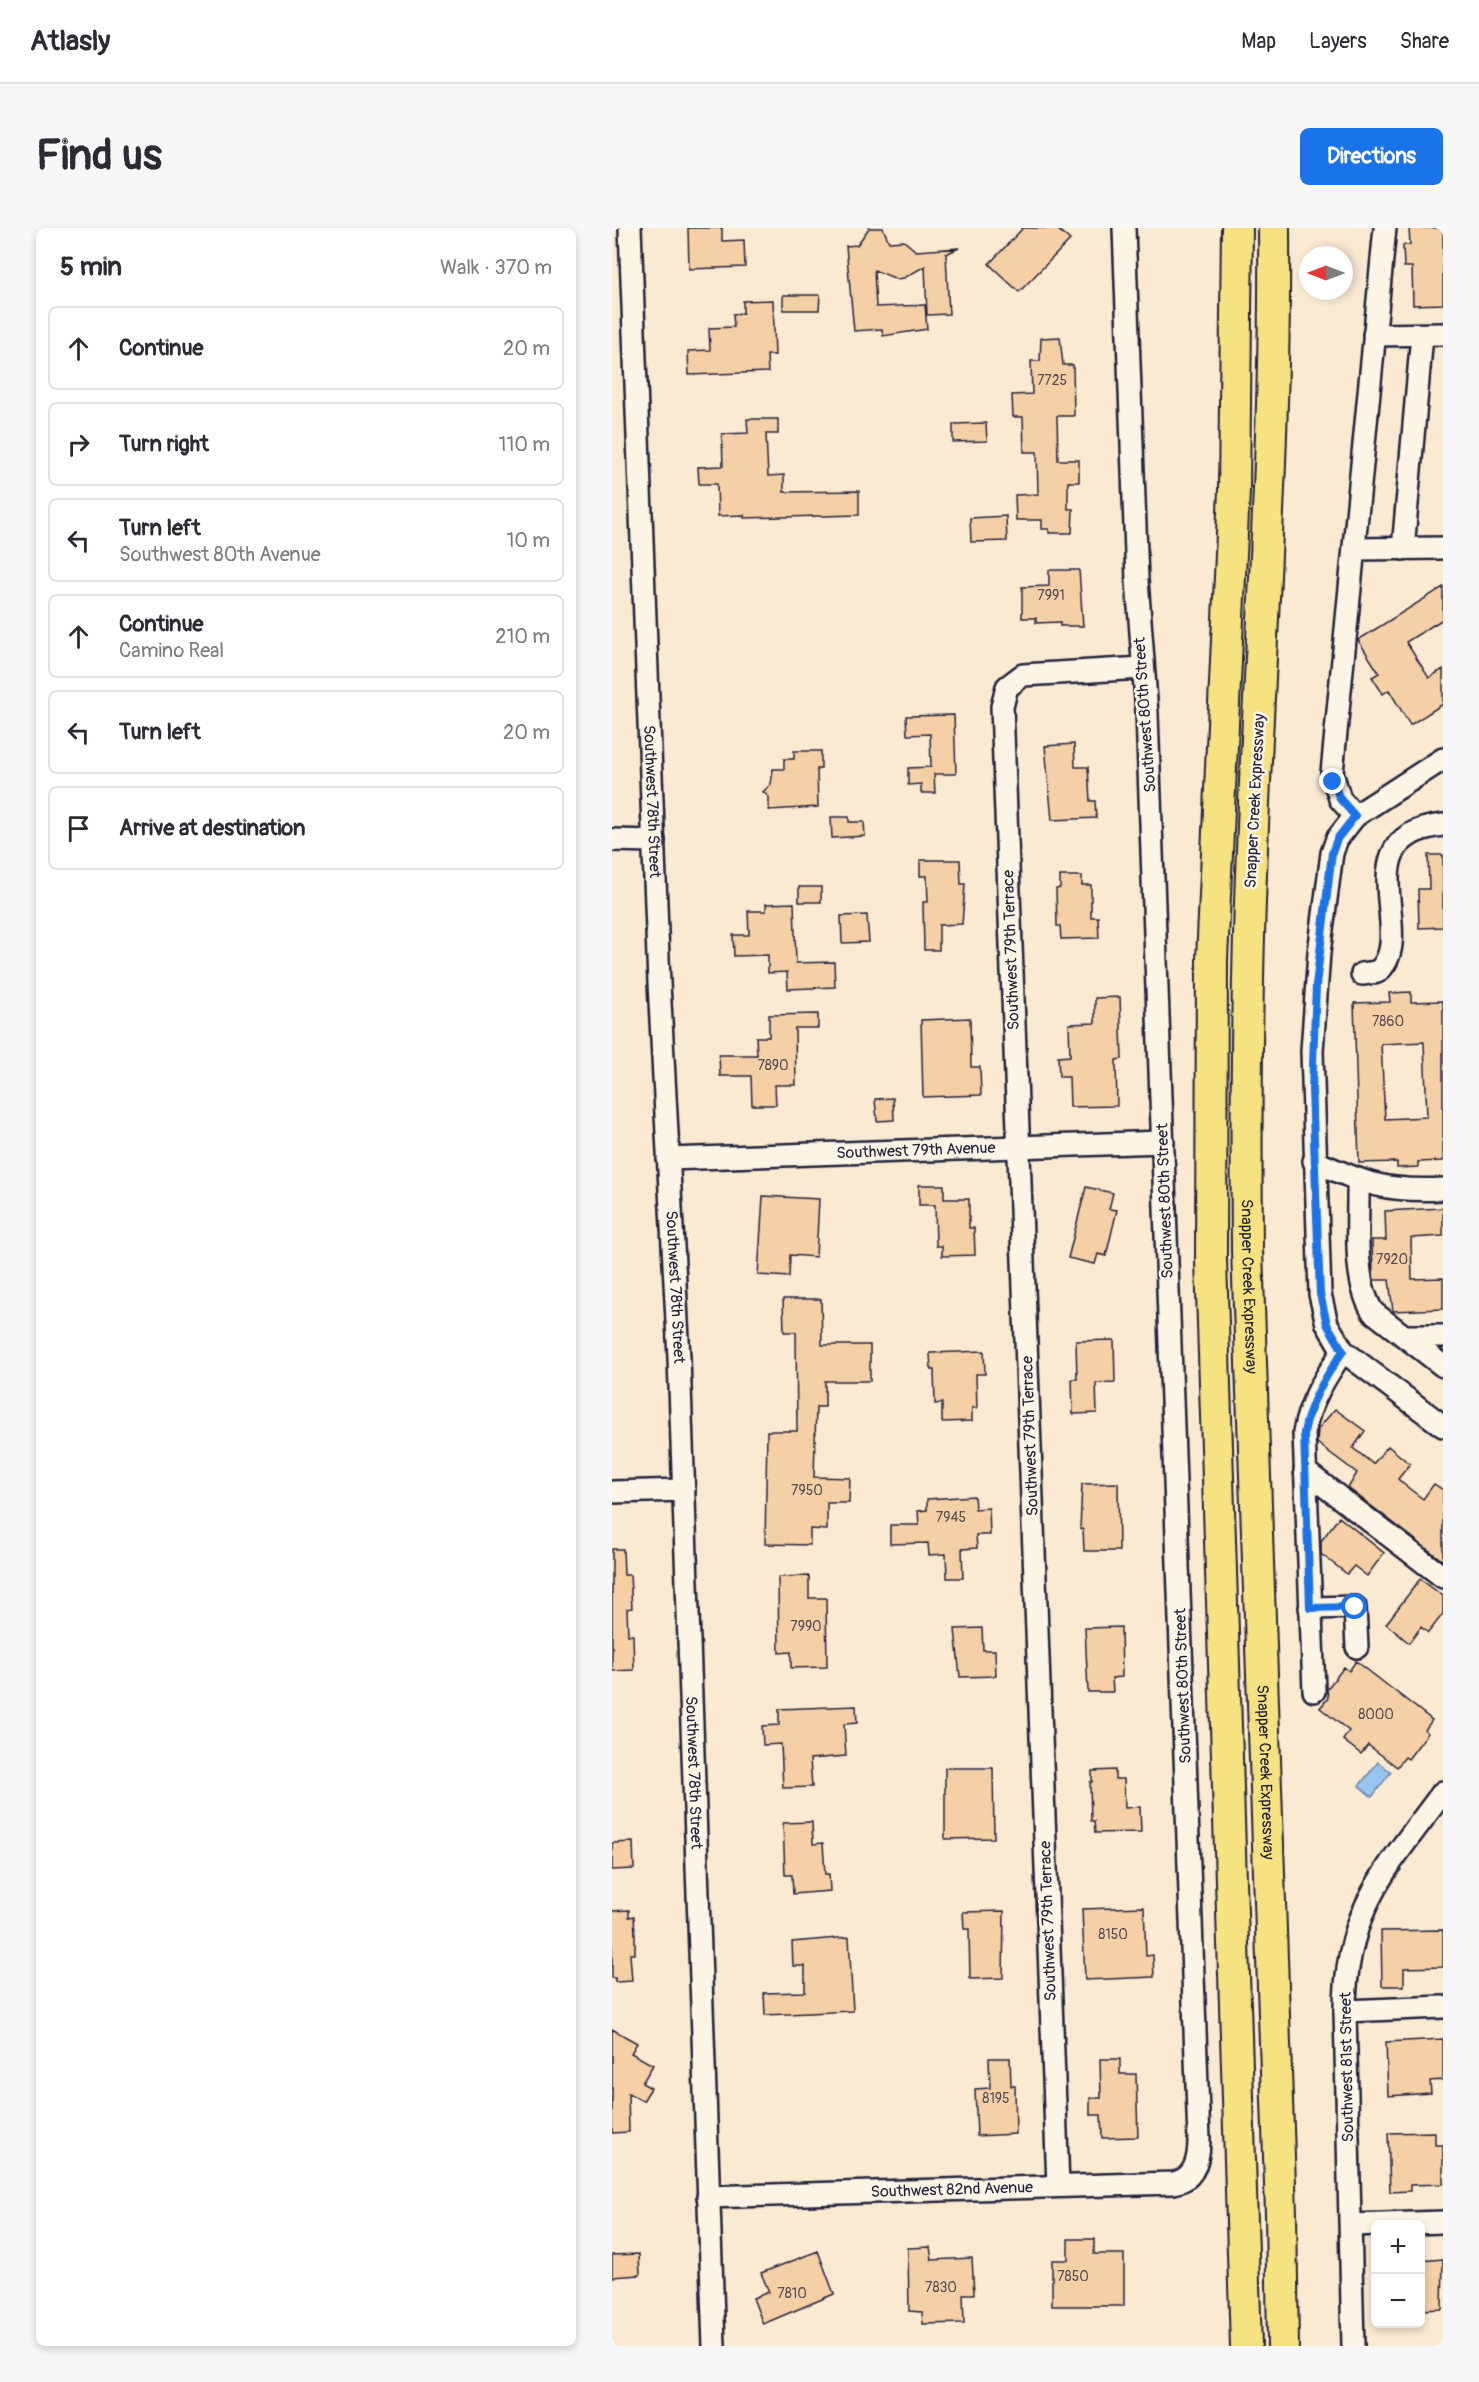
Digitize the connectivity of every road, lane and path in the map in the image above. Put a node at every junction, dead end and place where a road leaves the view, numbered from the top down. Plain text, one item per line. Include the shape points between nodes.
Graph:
1 (630, 228) edge
2 (1124, 228) edge
3 (1237, 228) edge
4 (1274, 228) edge
5 (1385, 228) edge
6 (1443, 334) edge
7 (1374, 335) junction
8 (1422, 335) junction
9 (1443, 548) edge
10 (1354, 549) junction
11 (1403, 549) junction
12 (1143, 668) junction
13 (1443, 759) edge
14 (1355, 816) junction
15 (1443, 825) edge
16 (612, 840) edge
17 (654, 841) junction
18 (1362, 974) dead end
19 (1163, 1142) junction
20 (1019, 1146) junction
21 (668, 1159) junction
22 (1314, 1161) junction
23 (1358, 1181) junction
24 (1443, 1189) edge
25 (1443, 1335) edge
26 (1404, 1336) junction
27 (1343, 1351) junction
28 (1443, 1366) edge
29 (1443, 1426) edge
30 (1305, 1471) junction
31 (684, 1490) junction
32 (612, 1492) edge
33 (1443, 1577) edge
34 (1310, 1608) junction
35 (1357, 1647) dead end
36 (1314, 1691) dead end
37 (1443, 1792) edge
38 (1436, 1816) edge
39 (1443, 2007) edge
40 (1345, 2011) junction
41 (1192, 2172) joint
42 (1058, 2185) junction
43 (708, 2197) junction
44 (1443, 2222) edge
45 (1352, 2225) junction
46 (714, 2346) edge
47 (1246, 2346) edge
48 (1283, 2346) edge
49 (1353, 2346) edge

1 - 17 street, Southwest 78th Street
2 - 12 street, Southwest 80th Street
3 - 47 highway via 1234,491 1214,906 1210,1140
4 - 48 highway, Snapper Creek Expressway via 1272,439 1250,886 1246,1140
5 - 7 street
6 - 8 street
7 - 8 street
7 - 10 street
8 - 11 street
9 - 11 street
10 - 11 street
10 - 14 street via 1332,773 1340,799
12 - 19 street, Southwest 80th Street
12 - 20 street, Southwest 79th Terrace via 1034,673 1019,677 1007,687 1002,714
13 - 14 street
14 - 22 street via 1337,839 1332,853 1325,901 1312,1051
15 - 18 street via 1423,827 1398,846 1390,860 1391,936 1387,960 1377,972
16 - 17 street
17 - 21 street, Southwest 78th Street
19 - 20 street, Southwest 79th Avenue
19 - 41 street, Southwest 80th Street via 1199,2140
20 - 21 street, Southwest 79th Avenue
20 - 42 street, Southwest 79th Terrace
21 - 31 street, Southwest 78th Street
22 - 23 street
22 - 27 street via 1320,1294 1327,1324
23 - 24 street via 1401,1191
23 - 26 street via 1363,1292 1373,1312
25 - 26 street
26 - 28 street
27 - 29 street
27 - 30 street via 1308,1413
30 - 33 street
30 - 34 street
31 - 32 street
31 - 43 street, Southwest 78th Street
34 - 35 street via 1355,1607
34 - 36 street
37 - 38 street, Southwest 81st Street
38 - 40 street, Southwest 81st Street via 1383,1872 1362,1910 1348,1961
39 - 40 street
40 - 45 street, Southwest 81st Street
41 - 42 street, Southwest 82nd Avenue via 1174,2183
42 - 43 street, Southwest 82nd Avenue
43 - 46 street, Southwest 78th Street
44 - 45 street
45 - 49 street, Southwest 81st Street

